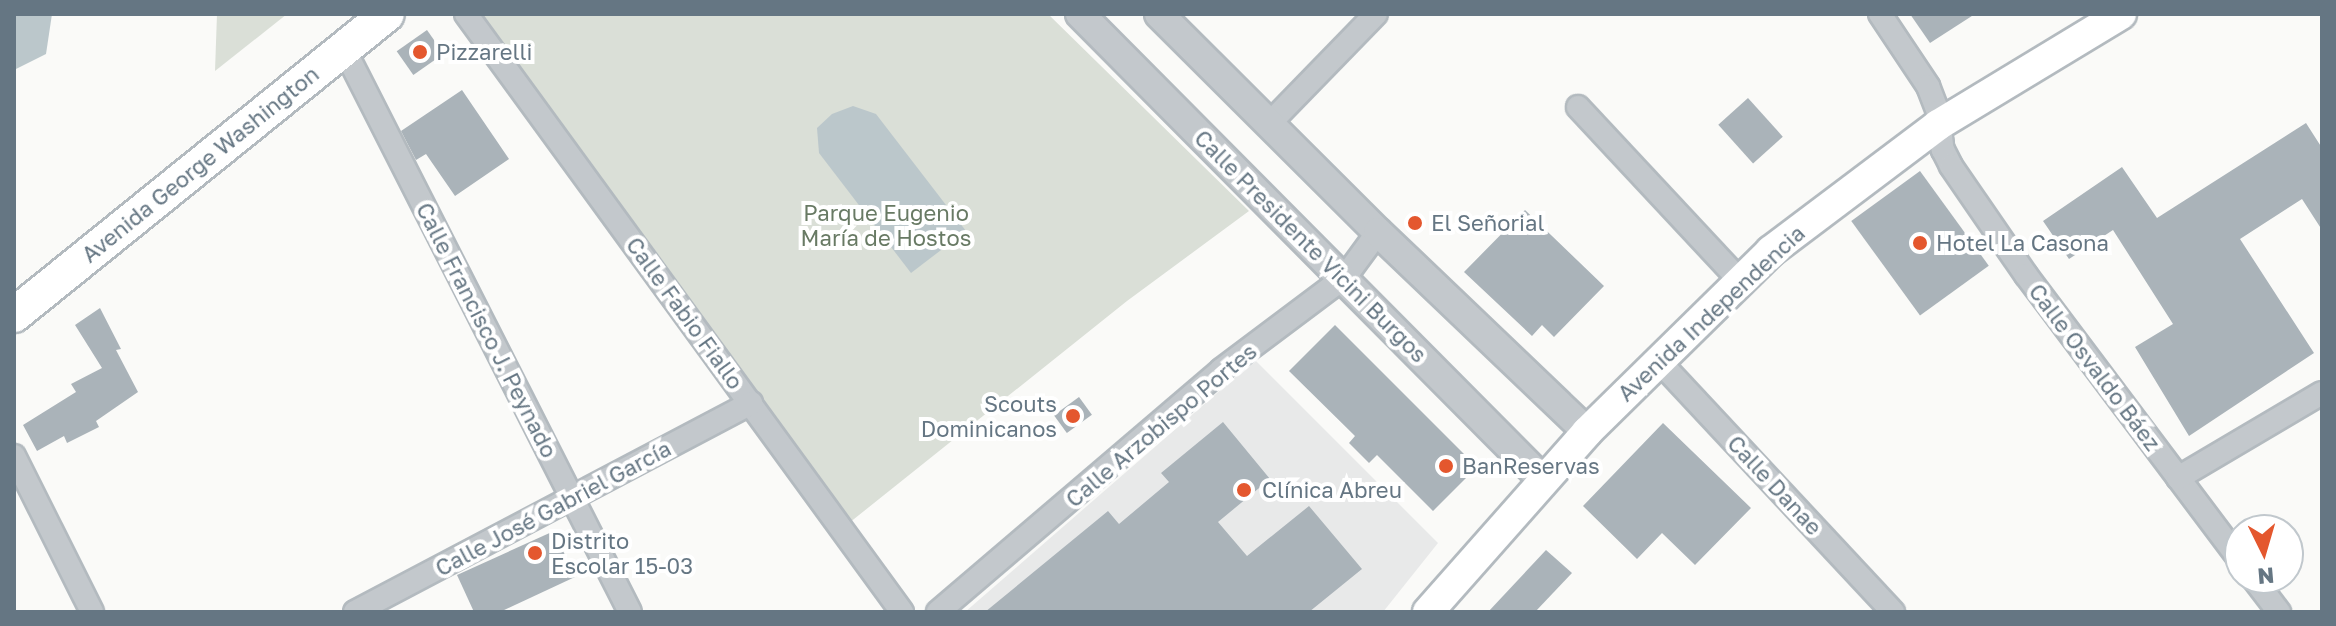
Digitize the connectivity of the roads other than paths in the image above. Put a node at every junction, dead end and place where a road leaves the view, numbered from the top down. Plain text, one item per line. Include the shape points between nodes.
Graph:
1 (387, 14) edge
2 (466, 14) edge
3 (1080, 14) edge
4 (1159, 14) edge
5 (1376, 14) edge
6 (1880, 14) edge
7 (2121, 14) edge
8 (344, 49) junction
9 (1578, 107) dead end
10 (1269, 124) junction
11 (1938, 125) junction
12 (1378, 232) junction
13 (1345, 277) junction
14 (1740, 281) junction
15 (14, 315) edge
16 (1657, 359) junction
17 (2322, 393) edge
18 (751, 403) junction
19 (1587, 432) junction
20 (14, 456) edge
21 (2178, 478) junction
22 (1542, 479) junction
23 (573, 498) junction
24 (2224, 539) edge
25 (2265, 594) edge
26 (92, 612) edge
27 (355, 612) edge
28 (630, 612) edge
29 (902, 612) edge
30 (938, 612) edge
31 (1428, 612) edge
32 (1893, 612) edge
33 (2279, 612) edge

1 - 8 main road, Avenida George Washington
2 - 18 street, Calle Fabio Fiallo
3 - 13 street, Calle Presidente Vicini Burgos
4 - 10 street
5 - 10 street
6 - 11 street, Calle Osvaldo Báez via 1928,86
7 - 11 main road, Avenida Independencia
8 - 15 main road, Avenida George Washington
8 - 23 street, Calle Francisco J. Peynado
9 - 14 street
10 - 12 street
11 - 14 main road, Avenida Independencia via 1771,251
11 - 21 street, Calle Osvaldo Báez via 1951,166
12 - 13 street, Calle Arzobispo Portes
12 - 19 street
13 - 22 street, Calle Presidente Vicini Burgos
13 - 30 street, Calle Arzobispo Portes via 1221,370
14 - 16 main road, Avenida Independencia
16 - 19 main road, Avenida Independencia
16 - 32 street, Calle Danae
17 - 21 street
18 - 23 street, Calle José Gabriel García
18 - 29 street, Calle Fabio Fiallo
19 - 22 main road, Avenida Independencia
20 - 26 street
21 - 24 street, Calle Osvaldo Báez
22 - 31 main road, Avenida Independencia
23 - 27 street, Calle José Gabriel García
23 - 28 street, Calle Francisco J. Peynado
25 - 33 street

